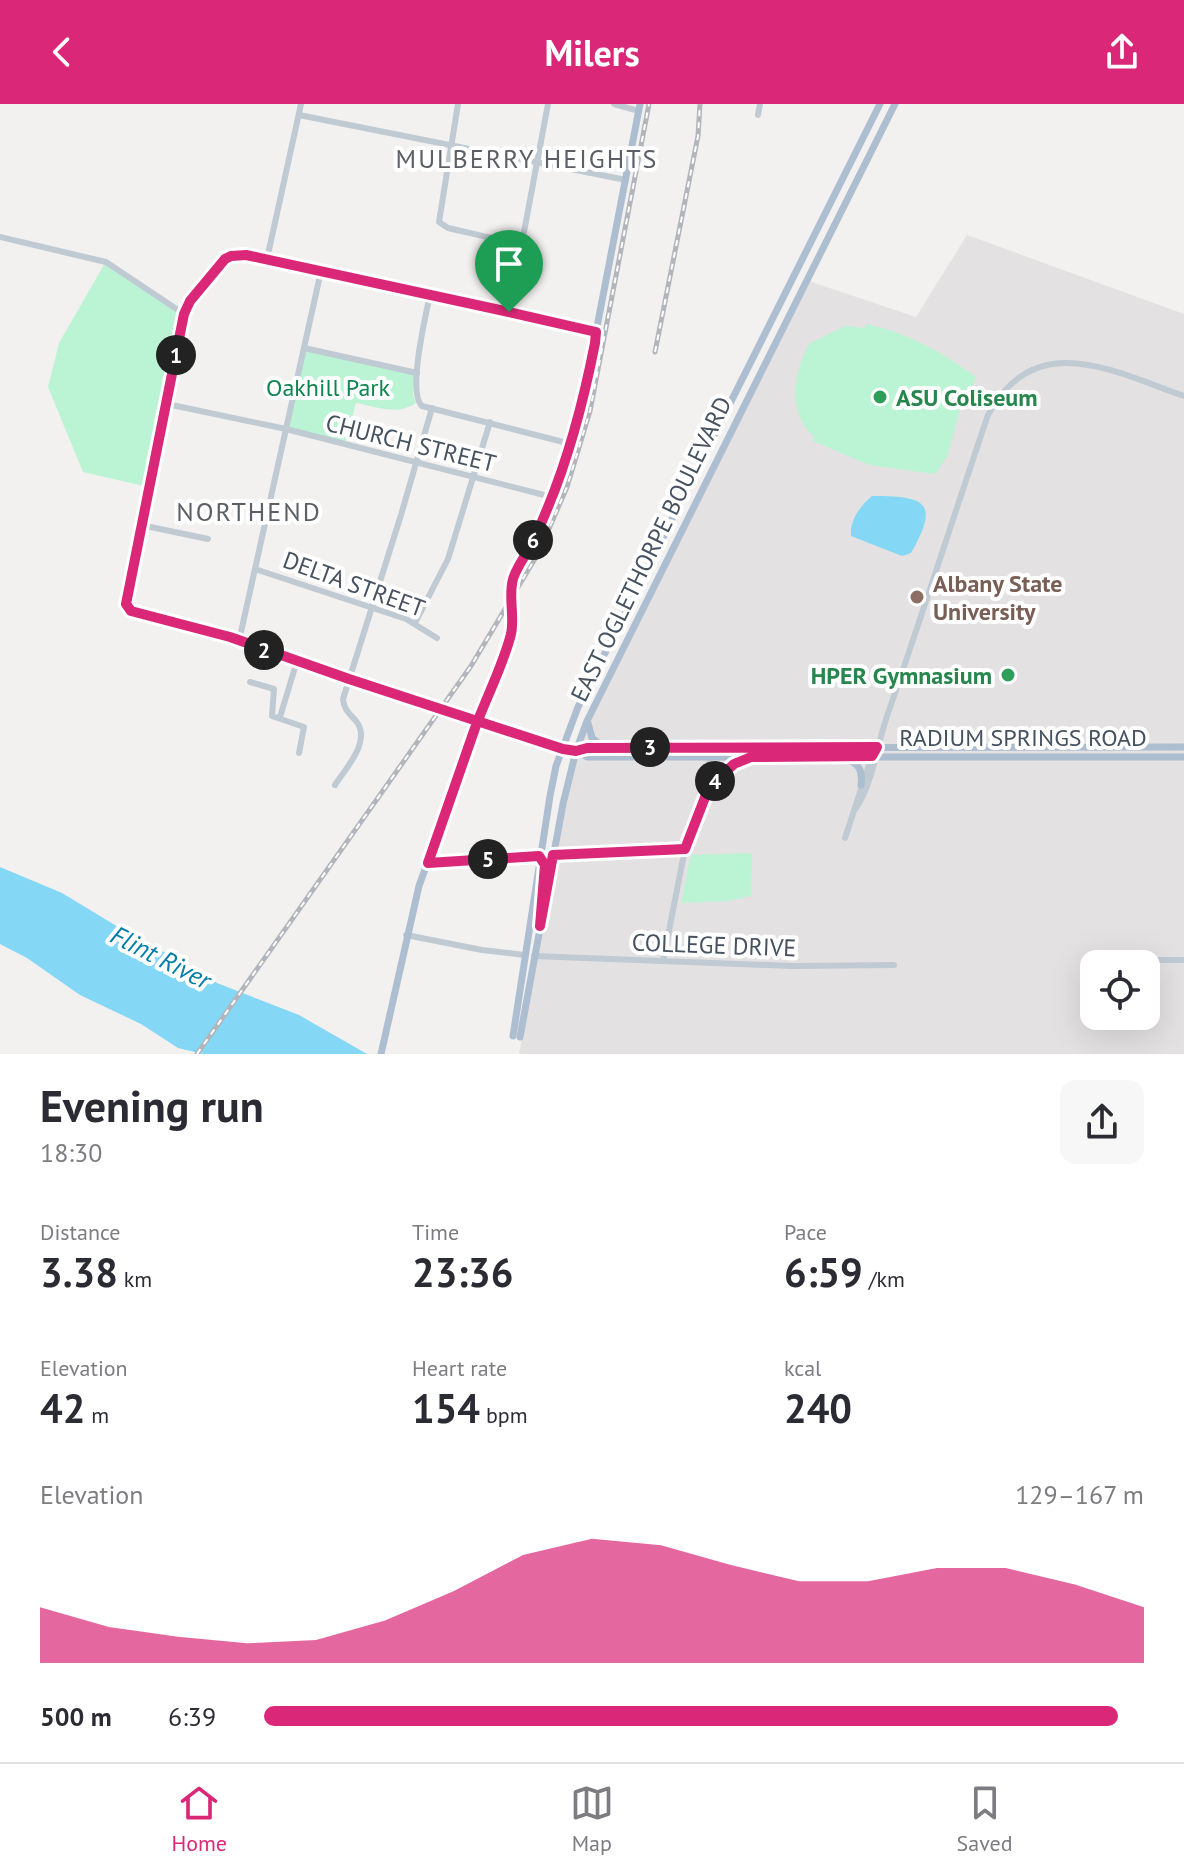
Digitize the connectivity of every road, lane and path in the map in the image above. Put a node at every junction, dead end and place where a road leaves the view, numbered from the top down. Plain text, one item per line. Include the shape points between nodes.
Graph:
1 (301, 104) edge
2 (458, 104) edge
3 (548, 104) edge
4 (614, 104) edge
5 (760, 104) edge
6 (880, 104) edge
7 (895, 104) edge
8 (640, 107) edge
9 (299, 115) junction
10 (758, 115) dead end
11 (451, 144) junction
12 (538, 163) junction
13 (626, 180) junction
14 (0, 237) edge
15 (522, 245) junction
16 (267, 259) junction
17 (321, 271) junction
18 (430, 294) junction
19 (509, 312) junction
20 (184, 314) junction
21 (596, 332) junction
22 (304, 348) junction
23 (417, 373) junction
24 (1184, 396) edge
25 (167, 404) junction
26 (432, 408) junction
27 (490, 422) junction
28 (286, 429) junction
29 (571, 444) junction
30 (416, 464) junction
31 (474, 478) junction
32 (552, 497) junction
33 (141, 525) junction
34 (208, 539) dead end
35 (255, 569) junction
36 (373, 607) junction
37 (415, 623) junction
38 (437, 638) dead end
39 (239, 641) junction
40 (297, 661) junction
41 (349, 679) junction
42 (250, 682) dead end
43 (280, 717) junction
44 (478, 721) junction
45 (587, 721) junction
46 (710, 746) junction
47 (606, 747) junction
48 (1184, 747) edge
49 (563, 749) junction
50 (576, 751) junction
51 (299, 753) dead end
52 (874, 753) junction
53 (892, 756) junction
54 (710, 757) junction
55 (751, 757) junction
56 (838, 757) junction
57 (1184, 757) edge
58 (870, 776) junction
59 (335, 785) dead end
60 (861, 785) junction
61 (709, 787) junction
62 (856, 808) junction
63 (845, 838) dead end
64 (685, 849) junction
65 (553, 855) junction
66 (539, 856) junction
67 (428, 863) junction
68 (540, 926) junction
69 (406, 935) junction
70 (529, 955) junction
71 (1160, 960) edge
72 (1184, 960) edge
73 (663, 961) junction
74 (894, 965) dead end
75 (517, 1037) dead end
76 (381, 1054) edge

1 - 9 street
2 - 11 street
3 - 12 street
4 - 8 street
5 - 10 street
6 - 49 main road, EAST OGLETHORPE BOULEVARD via 585,692
7 - 45 main road, EAST OGLETHORPE BOULEVARD
8 - 13 main road
9 - 11 street
9 - 16 street
11 - 12 street
11 - 15 street via 439,221 448,228
12 - 13 street
12 - 15 street
13 - 21 main road
14 - 20 street via 106,262
15 - 19 street
16 - 17 street
16 - 20 street via 225,259
17 - 18 street
17 - 22 street
18 - 19 street
18 - 23 street
19 - 21 street
20 - 25 street
21 - 29 main road
22 - 23 street
22 - 28 street
23 - 26 street via 417,402
24 - 52 street via 1078,362 1045,366 1008,386 988,415
25 - 28 street, CHURCH STREET
25 - 33 street
26 - 27 street
26 - 30 street
27 - 29 street
27 - 31 street
28 - 30 street, CHURCH STREET
28 - 35 street
29 - 32 main road
30 - 31 street, CHURCH STREET
30 - 36 street
31 - 32 street, CHURCH STREET
31 - 37 street via 448,559
32 - 44 main road via 513,579 511,631
33 - 34 street
33 - 39 street via 127,608
35 - 36 street, DELTA STREET
35 - 39 street
36 - 37 street, DELTA STREET
36 - 41 street
37 - 38 street, DELTA STREET
39 - 40 street
40 - 41 street
40 - 43 street
41 - 44 street
41 - 59 street via 343,705 359,725 361,741
42 - 43 street via 274,689 272,716
43 - 51 street via 304,727
44 - 49 main road, RADIUM SPRINGS ROAD
44 - 67 main road
45 - 47 main road via 592,738
45 - 50 main road, EAST OGLETHORPE BOULEVARD
46 - 47 main road, RADIUM SPRINGS ROAD
46 - 52 main road, RADIUM SPRINGS ROAD
46 - 54 street
47 - 50 main road, RADIUM SPRINGS ROAD
48 - 52 main road, RADIUM SPRINGS ROAD
49 - 50 main road, RADIUM SPRINGS ROAD
49 - 66 main road, EAST OGLETHORPE BOULEVARD
50 - 54 main road, RADIUM SPRINGS ROAD via 587,757
50 - 65 main road, EAST OGLETHORPE BOULEVARD
52 - 53 main road, RADIUM SPRINGS ROAD
52 - 56 main road, RADIUM SPRINGS ROAD
52 - 58 street
52 - 60 street
53 - 57 main road, RADIUM SPRINGS ROAD
53 - 58 street
54 - 55 main road, RADIUM SPRINGS ROAD
54 - 61 street
55 - 56 main road, RADIUM SPRINGS ROAD
55 - 61 main road via 726,769
56 - 60 main road via 860,768
58 - 62 street
60 - 62 street
61 - 64 street
62 - 63 street
64 - 65 street
64 - 73 street
65 - 68 main road, EAST OGLETHORPE BOULEVARD
66 - 67 street
66 - 68 main road via 545,865
66 - 70 main road, EAST OGLETHORPE BOULEVARD
67 - 69 main road
68 - 70 main road, EAST OGLETHORPE BOULEVARD
69 - 70 street, COLLEGE DRIVE
69 - 76 main road
70 - 73 street, COLLEGE DRIVE
70 - 75 main road, EAST OGLETHORPE BOULEVARD
71 - 72 street
73 - 74 street, COLLEGE DRIVE

